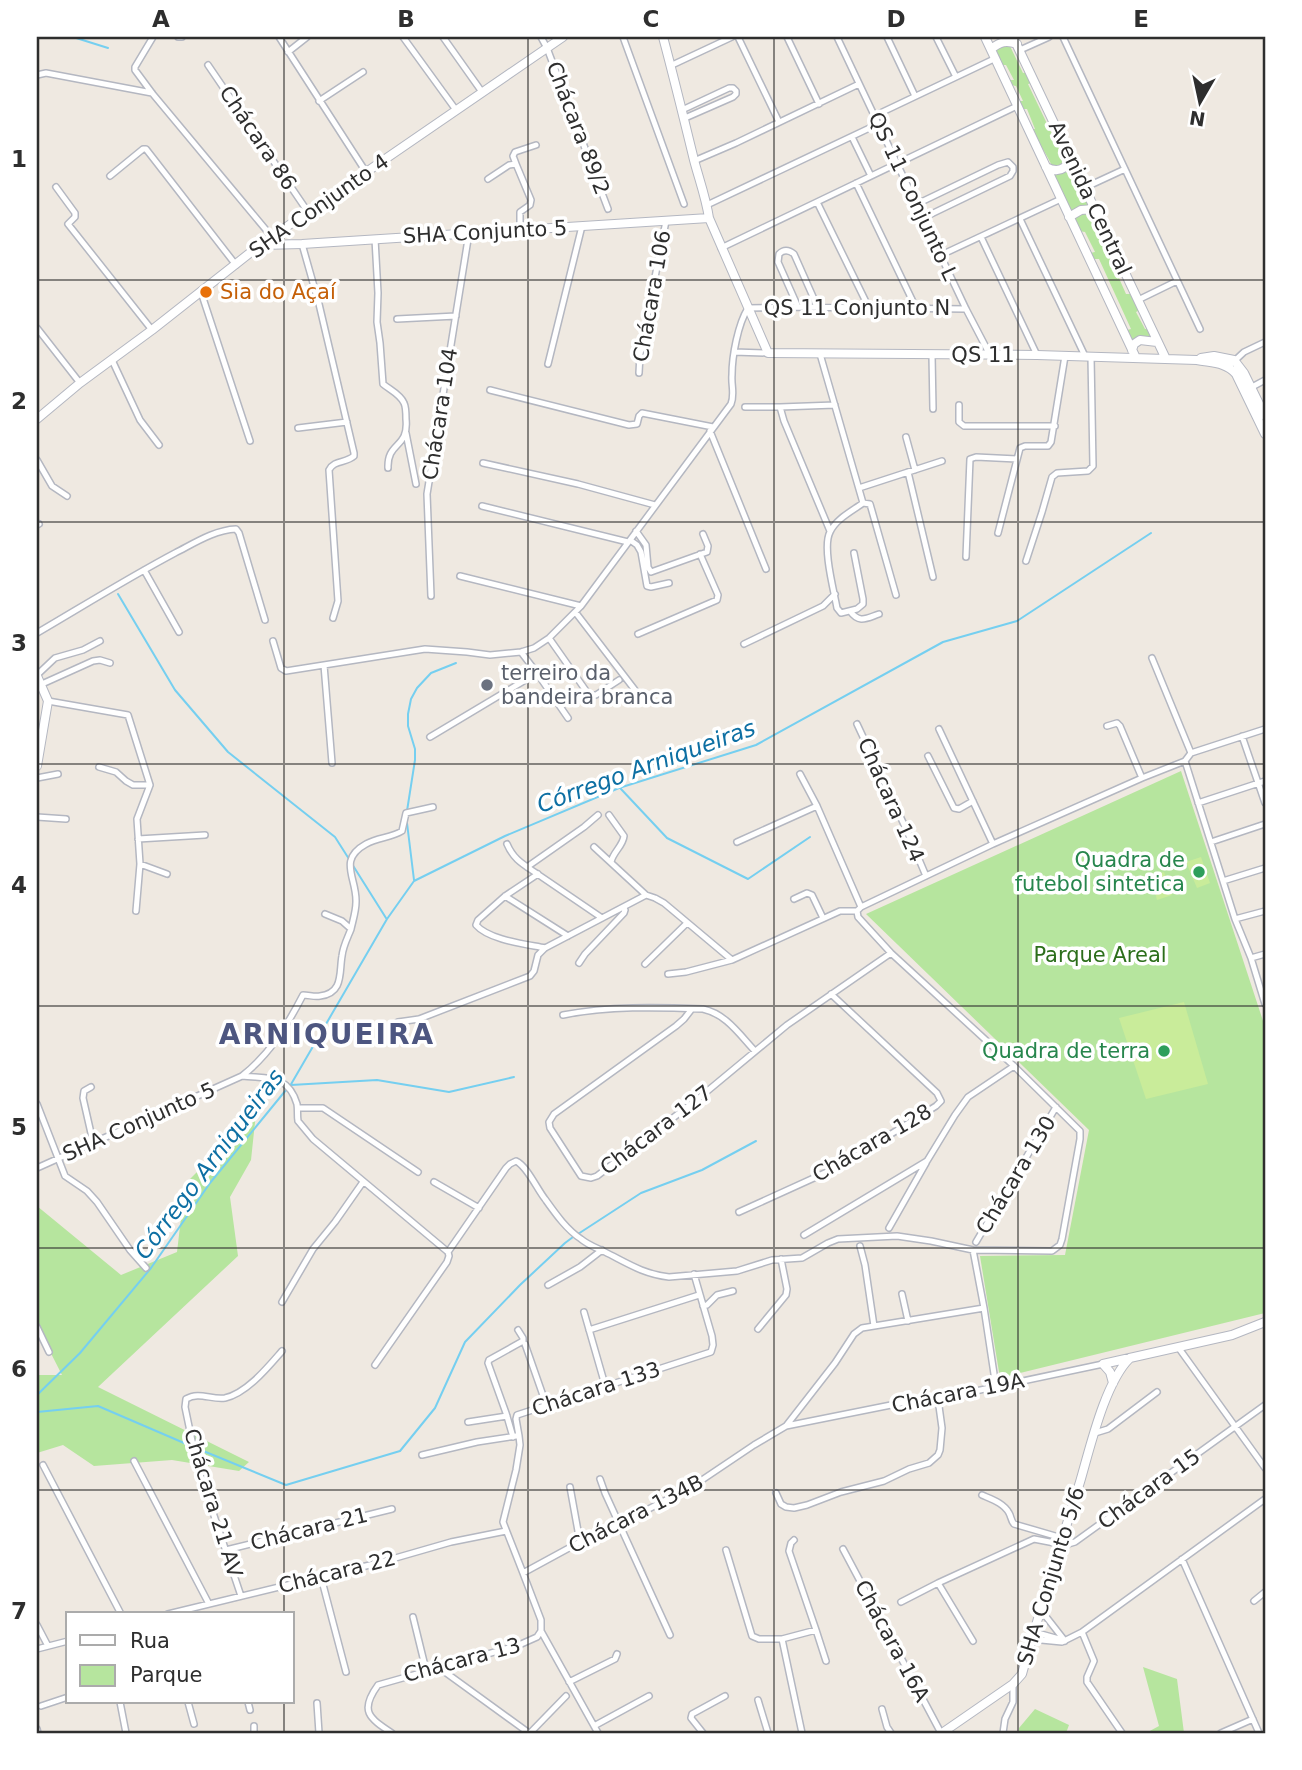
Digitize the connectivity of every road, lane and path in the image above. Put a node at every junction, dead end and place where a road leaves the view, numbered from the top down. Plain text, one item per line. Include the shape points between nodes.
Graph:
1 (153, 37) edge
2 (279, 37) edge
3 (307, 37) edge
4 (403, 37) edge
5 (443, 37) edge
6 (541, 37) edge
7 (563, 37) edge
8 (624, 37) edge
9 (663, 37) edge
10 (732, 37) edge
11 (738, 37) edge
12 (787, 37) edge
13 (836, 37) edge
14 (887, 37) edge
15 (936, 37) edge
16 (985, 37) edge
17 (1049, 37) edge
18 (1063, 37) edge
19 (1017, 44) edge
20 (547, 48) junction
21 (991, 49) junction
22 (288, 52) junction
23 (996, 58) junction
24 (208, 65) dead end
25 (670, 66) junction
26 (363, 72) dead end
27 (37, 73) edge
28 (956, 77) junction
29 (859, 85) junction
30 (482, 92) junction
31 (152, 93) junction
32 (915, 96) junction
33 (319, 101) junction
34 (819, 104) junction
35 (1017, 106) junction
36 (456, 110) junction
37 (683, 114) junction
38 (874, 116) junction
39 (779, 122) junction
40 (878, 124) junction
41 (852, 137) junction
42 (536, 145) dead end
43 (1071, 159) junction
44 (694, 161) junction
45 (897, 163) junction
46 (516, 164) junction
47 (1046, 167) junction
48 (1125, 169) junction
49 (366, 172) junction
50 (110, 176) dead end
51 (871, 176) junction
52 (488, 179) dead end
53 (856, 183) junction
54 (57, 187) dead end
55 (1084, 188) junction
56 (1060, 199) junction
57 (817, 202) junction
58 (684, 204) dead end
59 (917, 204) junction
60 (707, 205) junction
61 (608, 209) dead end
62 (1094, 209) junction
63 (308, 212) junction
64 (1069, 217) junction
65 (709, 218) junction
66 (923, 218) junction
67 (1020, 219) junction
68 (666, 220) junction
69 (582, 226) junction
70 (520, 230) junction
71 (280, 231) junction
72 (469, 233) junction
73 (272, 237) junction
74 (981, 237) junction
75 (375, 239) junction
76 (302, 244) junction
77 (260, 245) junction
78 (283, 245) junction
79 (721, 248) junction
80 (941, 256) junction
81 (236, 265) junction
82 (1177, 281) junction
83 (201, 292) junction
84 (1138, 300) junction
85 (798, 307) junction
86 (748, 308) junction
87 (818, 308) junction
88 (869, 308) junction
89 (916, 308) junction
90 (966, 309) junction
91 (456, 316) junction
92 (397, 319) dead end
93 (37, 328) edge
94 (1200, 329) dead end
95 (152, 330) junction
96 (1157, 342) junction
97 (1265, 342) edge
98 (734, 352) junction
99 (768, 353) junction
100 (820, 354) junction
101 (1134, 354) junction
102 (933, 355) junction
103 (990, 355) junction
104 (1037, 355) junction
105 (1065, 356) junction
106 (1088, 356) junction
107 (1166, 359) junction
108 (112, 360) junction
109 (1231, 363) junction
110 (548, 364) dead end
111 (639, 373) dead end
112 (1265, 380) edge
113 (80, 383) junction
114 (1252, 387) junction
115 (490, 390) dead end
116 (835, 405) junction
117 (959, 405) dead end
118 (745, 407) dead end
119 (780, 407) junction
120 (933, 409) dead end
121 (1265, 416) edge
122 (37, 419) edge
123 (347, 422) junction
124 (1055, 426) junction
125 (298, 428) dead end
126 (712, 429) junction
127 (406, 433) junction
128 (1265, 434) edge
129 (906, 437) dead end
130 (250, 440) dead end
131 (159, 445) dead end
132 (1017, 459) junction
133 (37, 460) edge
134 (942, 461) dead end
135 (483, 463) dead end
136 (388, 468) dead end
137 (915, 470) junction
138 (908, 472) junction
139 (416, 484) dead end
140 (859, 488) junction
141 (67, 496) dead end
142 (863, 503) junction
143 (655, 505) junction
144 (482, 506) dead end
145 (636, 531) junction
146 (830, 531) junction
147 (998, 533) dead end
148 (703, 534) dead end
149 (629, 541) junction
150 (854, 553) dead end
151 (700, 554) junction
152 (966, 557) dead end
153 (1026, 561) dead end
154 (766, 569) dead end
155 (144, 570) junction
156 (460, 576) dead end
157 (933, 577) dead end
158 (669, 583) dead end
159 (835, 594) junction
160 (896, 595) dead end
161 (431, 596) dead end
162 (581, 606) junction
163 (850, 611) junction
164 (576, 613) junction
165 (879, 614) dead end
166 (333, 618) dead end
167 (265, 620) dead end
168 (179, 632) dead end
169 (37, 633) edge
170 (638, 634) dead end
171 (549, 638) junction
172 (100, 641) dead end
173 (273, 641) dead end
174 (744, 644) dead end
175 (521, 652) junction
176 (1152, 658) dead end
177 (110, 663) dead end
178 (324, 665) junction
179 (537, 673) junction
180 (38, 680) edge
181 (619, 680) dead end
182 (638, 694) dead end
183 (48, 701) junction
184 (568, 718) dead end
185 (857, 724) dead end
186 (1107, 726) dead end
187 (939, 729) dead end
188 (1265, 729) edge
189 (1242, 736) junction
190 (430, 737) dead end
191 (1191, 753) junction
192 (928, 755) dead end
193 (1185, 761) junction
194 (332, 763) dead end
195 (37, 766) edge
196 (99, 767) dead end
197 (58, 774) dead end
198 (800, 774) dead end
199 (37, 778) edge
200 (1142, 778) junction
201 (1262, 782) edge
202 (150, 785) junction
203 (973, 801) junction
204 (1198, 803) junction
205 (1265, 803) edge
206 (817, 806) junction
207 (433, 807) dead end
208 (598, 815) dead end
209 (609, 815) dead end
210 (37, 817) edge
211 (66, 819) dead end
212 (1265, 824) edge
213 (205, 835) dead end
214 (138, 839) junction
215 (737, 842) dead end
216 (1211, 842) junction
217 (993, 844) junction
218 (507, 845) dead end
219 (594, 847) dead end
220 (611, 862) junction
221 (140, 864) junction
222 (527, 867) junction
223 (1265, 868) edge
224 (167, 874) dead end
225 (538, 874) junction
226 (926, 876) junction
227 (1223, 881) junction
228 (646, 895) junction
229 (505, 896) junction
230 (794, 899) dead end
231 (624, 908) junction
232 (859, 909) junction
233 (136, 911) dead end
234 (1265, 911) edge
235 (325, 914) dead end
236 (603, 918) junction
237 (824, 918) junction
238 (1235, 919) junction
239 (687, 923) junction
240 (351, 929) junction
241 (568, 936) junction
242 (545, 948) junction
243 (891, 953) junction
244 (1265, 954) edge
245 (1251, 958) junction
246 (732, 960) junction
247 (579, 963) dead end
248 (645, 964) dead end
249 (668, 974) dead end
250 (831, 995) junction
251 (1265, 999) edge
252 (691, 1010) junction
253 (563, 1015) dead end
254 (398, 1022) dead end
255 (755, 1051) junction
256 (1014, 1066) junction
257 (242, 1076) junction
258 (91, 1087) dead end
259 (37, 1104) edge
260 (1056, 1107) junction
261 (298, 1108) junction
262 (93, 1142) junction
263 (58, 1158) junction
264 (927, 1161) junction
265 (37, 1168) edge
266 (418, 1172) dead end
267 (363, 1182) junction
268 (434, 1182) dead end
269 (479, 1208) junction
270 (739, 1212) dead end
271 (889, 1228) dead end
272 (804, 1235) dead end
273 (976, 1242) dead end
274 (860, 1246) dead end
275 (602, 1250) junction
276 (972, 1250) junction
277 (448, 1252) junction
278 (781, 1259) junction
279 (146, 1268) dead end
280 (694, 1274) junction
281 (548, 1284) dead end
282 (733, 1291) dead end
283 (902, 1294) dead end
284 (699, 1295) junction
285 (282, 1302) dead end
286 (703, 1306) junction
287 (984, 1308) junction
288 (584, 1312) dead end
289 (908, 1321) junction
290 (1265, 1322) edge
291 (37, 1326) edge
292 (874, 1326) junction
293 (758, 1329) dead end
294 (518, 1330) dead end
295 (589, 1330) junction
296 (44, 1343) junction
297 (525, 1344) dead end
298 (37, 1346) edge
299 (1178, 1346) junction
300 (282, 1351) dead end
301 (49, 1352) dead end
302 (1130, 1358) junction
303 (1103, 1364) junction
304 (375, 1365) dead end
305 (1113, 1383) junction
306 (605, 1385) junction
307 (996, 1387) junction
308 (1157, 1392) dead end
309 (938, 1399) junction
310 (546, 1405) junction
311 (1265, 1405) edge
312 (507, 1416) junction
313 (468, 1422) dead end
314 (786, 1426) junction
315 (1235, 1426) junction
316 (1095, 1433) junction
317 (516, 1436) junction
318 (422, 1455) dead end
319 (134, 1461) dead end
320 (43, 1465) dead end
321 (1265, 1468) edge
322 (600, 1479) dead end
323 (570, 1487) dead end
324 (776, 1493) dead end
325 (982, 1495) dead end
326 (1265, 1499) edge
327 (392, 1509) dead end
328 (620, 1524) junction
329 (506, 1531) junction
330 (794, 1540) dead end
331 (1061, 1541) junction
332 (580, 1542) junction
333 (843, 1549) dead end
334 (226, 1550) junction
335 (726, 1550) dead end
336 (1182, 1559) junction
337 (523, 1573) junction
338 (321, 1577) junction
339 (937, 1583) junction
340 (1265, 1592) edge
341 (241, 1595) junction
342 (1254, 1601) dead end
343 (901, 1602) dead end
344 (209, 1604) junction
345 (200, 1606) junction
346 (1040, 1609) junction
347 (120, 1612) edge
348 (176, 1612) edge
349 (202, 1612) edge
350 (412, 1617) dead end
351 (37, 1625) edge
352 (816, 1630) junction
353 (541, 1631) junction
354 (1082, 1632) junction
355 (670, 1635) dead end
356 (1033, 1635) junction
357 (782, 1639) junction
358 (973, 1641) dead end
359 (1065, 1641) junction
360 (66, 1642) edge
361 (48, 1646) junction
362 (37, 1649) edge
363 (617, 1654) dead end
364 (826, 1661) dead end
365 (438, 1667) junction
366 (426, 1670) junction
367 (346, 1672) dead end
368 (569, 1682) junction
369 (1013, 1684) junction
370 (566, 1696) dead end
371 (649, 1696) dead end
372 (725, 1696) dead end
373 (66, 1698) edge
374 (758, 1700) dead end
375 (317, 1703) dead end
376 (120, 1704) edge
377 (189, 1704) edge
378 (248, 1704) edge
379 (41, 1706) dead end
380 (883, 1709) dead end
381 (250, 1710) dead end
382 (1253, 1719) junction
383 (194, 1724) dead end
384 (254, 1726) dead end
385 (594, 1726) junction
386 (126, 1733) edge
387 (254, 1733) edge
388 (320, 1733) edge
389 (392, 1733) edge
390 (530, 1733) edge
391 (598, 1733) edge
392 (703, 1733) edge
393 (768, 1733) edge
394 (802, 1733) edge
395 (891, 1733) edge
396 (941, 1733) edge
397 (1003, 1733) edge
398 (1122, 1733) edge
399 (1221, 1733) edge
400 (1259, 1733) edge

1 - 31 street via 135,68
2 - 22 street
3 - 22 street
4 - 36 street
5 - 30 street
6 - 20 street, Chácara 89/2
7 - 20 street, SHA Conjunto 4
8 - 58 street
9 - 25 street
10 - 25 street
11 - 39 street
12 - 34 street
13 - 29 street, QS 11 Conjunto L
14 - 32 street
15 - 28 street
16 - 21 street, Avenida Central
17 - 19 street
18 - 48 street
19 - 21 street via 1006,41
19 - 43 street, Avenida Central
20 - 30 street, SHA Conjunto 4
20 - 61 street, Chácara 89/2
21 - 23 street, Avenida Central
22 - 33 street
23 - 28 street
23 - 35 street, Avenida Central
24 - 63 street, Chácara 86
25 - 37 street
26 - 33 street
27 - 31 street
28 - 32 street
29 - 34 street
29 - 38 street, QS 11 Conjunto L
30 - 36 street, SHA Conjunto 4
31 - 73 street
32 - 38 street
33 - 49 street
34 - 39 street
35 - 45 street
35 - 47 street, Avenida Central
36 - 49 street, SHA Conjunto 4
37 - 37 street via 733,97 736,91 729,88
37 - 44 street
38 - 40 street, QS 11 Conjunto L
39 - 44 street
40 - 41 street
40 - 45 street, QS 11 Conjunto L
41 - 51 street
41 - 60 street
42 - 46 street via 515,152
43 - 47 street via 1059,170
43 - 55 street, Avenida Central
44 - 60 street
45 - 51 street
45 - 59 street, QS 11 Conjunto L
46 - 52 street
46 - 70 street via 531,201 520,212
47 - 56 street, Avenida Central
48 - 55 street
48 - 82 street
49 - 63 street, SHA Conjunto 4
50 - 81 street via 146,149
51 - 53 street
53 - 57 street
53 - 89 street
54 - 95 street via 76,215 68,224
55 - 62 street, Avenida Central
56 - 64 street, Avenida Central
56 - 67 street
57 - 79 street
57 - 88 street
59 - 66 street, QS 11 Conjunto L
59 - 66 street via 998,165 1008,162 1013,167 1010,176
60 - 65 street
62 - 64 street
62 - 84 street, Avenida Central
63 - 71 street, SHA Conjunto 4
64 - 101 street, Avenida Central
65 - 68 street, SHA Conjunto 5
65 - 79 street
66 - 80 street, QS 11 Conjunto L
67 - 74 street
67 - 106 street
68 - 69 street, SHA Conjunto 5
68 - 111 street, Chácara 106
69 - 70 street, SHA Conjunto 5
69 - 110 street
70 - 72 street, SHA Conjunto 5
71 - 73 street, SHA Conjunto 4
71 - 78 street
72 - 75 street, SHA Conjunto 5
72 - 91 street, Chácara 104
73 - 77 street, SHA Conjunto 4
74 - 80 street
74 - 104 street
75 - 76 street, SHA Conjunto 5
75 - 127 street via 383,384 403,400
76 - 78 street, SHA Conjunto 5
76 - 123 street
77 - 78 street, SHA Conjunto 5
77 - 81 street, SHA Conjunto 4
79 - 86 street
80 - 90 street, QS 11 Conjunto L
81 - 83 street, SHA Conjunto 4
82 - 84 street
82 - 94 street
83 - 95 street, SHA Conjunto 4
83 - 130 street
84 - 96 street, Avenida Central
85 - 86 street, QS 11 Conjunto N
85 - 87 street, QS 11 Conjunto N
85 - 87 street via 778,262 785,250 794,254
86 - 98 street
86 - 99 street
87 - 88 street, QS 11 Conjunto N
88 - 89 street, QS 11 Conjunto N
89 - 90 street, QS 11 Conjunto N
90 - 103 street, QS 11 Conjunto L
91 - 92 street
91 - 161 street, Chácara 104 via 427,494
93 - 113 street
95 - 108 street, SHA Conjunto 4
96 - 101 street via 1140,340 1134,344
96 - 107 street, Avenida Central
97 - 109 street
98 - 99 street
98 - 126 street via 733,399
99 - 100 street, QS 11
100 - 102 street, QS 11
100 - 116 street
101 - 106 street, QS 11
101 - 107 street, QS 11
102 - 103 street, QS 11
102 - 120 street
103 - 104 street, QS 11
104 - 105 street, QS 11
105 - 106 street, QS 11
105 - 124 street
106 - 153 street via 1093,466 1088,471 1052,477
107 - 109 street, QS 11 via 1209,356 1225,357
108 - 113 street, SHA Conjunto 4
108 - 131 street via 140,420
109 - 114 street via 1241,368
109 - 128 street
112 - 114 street
113 - 122 street, SHA Conjunto 4
114 - 121 street
115 - 126 street via 632,426 642,413
116 - 119 street
116 - 140 street
117 - 124 street via 959,422 964,426
118 - 119 street
119 - 146 street
123 - 125 street
123 - 166 street via 354,456 331,466 329,474 338,601
124 - 132 street via 1048,446 1022,446
126 - 143 street
126 - 154 street
127 - 136 street via 391,451
127 - 139 street
129 - 137 street
132 - 147 street
132 - 152 street via 976,457 970,461
133 - 141 street via 52,486
134 - 137 street
135 - 143 street
137 - 138 street
138 - 140 street
138 - 157 street
140 - 142 street
142 - 146 street
142 - 160 street via 870,504
143 - 145 street
144 - 149 street
145 - 149 street
145 - 151 street via 646,545 651,572
146 - 159 street via 827,546
148 - 151 street via 708,552
149 - 158 street via 641,552 647,586
149 - 162 street
150 - 163 street via 863,602
151 - 170 street via 717,600
155 - 167 street via 207,537 236,529
155 - 168 street
155 - 169 street
156 - 162 street
159 - 163 street via 840,613
159 - 174 street via 823,606
162 - 164 street
163 - 165 street via 860,619
164 - 171 street
164 - 182 street
171 - 175 street
171 - 181 street via 589,695
172 - 180 street via 55,658
173 - 178 street via 284,671
175 - 178 street via 490,655 425,649
175 - 179 street
176 - 191 street
177 - 180 street via 100,660
178 - 194 street
179 - 184 street
179 - 190 street
180 - 183 street
183 - 195 street
183 - 202 street via 128,715
185 - 226 street, Chácara 124
186 - 200 street via 1120,726
187 - 203 street
188 - 189 street
189 - 191 street
189 - 201 street
191 - 193 street
192 - 203 street via 954,808
193 - 200 street
193 - 204 street
196 - 202 street via 116,772 133,785
197 - 199 street
198 - 206 street
200 - 217 street
201 - 204 street
201 - 205 street
202 - 214 street via 137,819
203 - 217 street
204 - 216 street
206 - 215 street
206 - 232 street
207 - 240 street via 406,813 399,834 376,839 354,854 349,866 356,903
208 - 222 street
209 - 220 street via 624,836
210 - 211 street
212 - 216 street
213 - 214 street
214 - 221 street
216 - 227 street
217 - 226 street
218 - 222 street
219 - 220 street
220 - 228 street
221 - 224 street
221 - 233 street
222 - 225 street
223 - 227 street
225 - 229 street
225 - 236 street
226 - 232 street
227 - 238 street
228 - 231 street
228 - 239 street via 664,903
229 - 241 street
229 - 242 street via 477,927
230 - 237 street via 810,894
231 - 236 street
231 - 247 street
232 - 237 street
232 - 243 street via 858,917
234 - 238 street
235 - 240 street
236 - 241 street
237 - 246 street
238 - 245 street
239 - 246 street
239 - 248 street
240 - 257 street via 338,984 325,995 303,995 280,1036
241 - 242 street
242 - 254 street via 530,976 419,1020
243 - 250 street, Chácara 127
243 - 256 street
244 - 245 street
245 - 251 street
246 - 249 street
250 - 255 street, Chácara 127
250 - 270 street, Chácara 128 via 941,1101 838,1167
252 - 253 street via 617,1008
252 - 255 street via 703,1009 725,1018
252 - 255 street, Chácara 127 via 676,1027 550,1120 550,1128 581,1176 597,1176
256 - 260 street
256 - 264 street via 968,1097
257 - 261 street via 281,1081 288,1085
257 - 262 street, SHA Conjunto 5
258 - 262 street via 83,1098
259 - 263 street
260 - 273 street, Chácara 130
260 - 276 street via 1081,1134 1060,1245 1052,1251
261 - 266 street via 323,1108
261 - 267 street via 298,1121 313,1139
262 - 263 street, SHA Conjunto 5
263 - 265 street, SHA Conjunto 5
263 - 279 street via 65,1176 97,1202
264 - 271 street
264 - 272 street
267 - 277 street
267 - 285 street via 313,1249
268 - 269 street
269 - 275 street via 506,1168 516,1161 571,1231
269 - 277 street
274 - 292 street
275 - 280 street via 649,1274
275 - 281 street
276 - 278 street via 897,1236 838,1239 802,1258
276 - 287 street
277 - 304 street via 447,1262
278 - 280 street via 737,1271
278 - 293 street via 787,1293
280 - 284 street, Chácara 133
282 - 286 street via 717,1295
283 - 289 street
284 - 286 street, Chácara 133
284 - 295 street
286 - 306 street, Chácara 133 via 711,1352
287 - 289 street
287 - 307 street
288 - 295 street
289 - 292 street
290 - 299 street, Chácara 19A via 1232,1335
291 - 296 street
292 - 314 street via 854,1334
294 - 312 street via 523,1341 488,1363
295 - 306 street
296 - 298 street
296 - 301 street
297 - 310 street
299 - 302 street, Chácara 19A
299 - 315 street
300 - 334 street, Chácara 21 AV via 239,1392 227,1398 195,1395 187,1399 197,1465
302 - 303 street, Chácara 19A
302 - 305 street, SHA Conjunto 5/6
303 - 305 street
303 - 307 street, Chácara 19A
305 - 316 street, SHA Conjunto 5/6
306 - 310 street, Chácara 133
307 - 309 street, Chácara 19A
308 - 316 street via 1108,1429
309 - 314 street, Chácara 19A
309 - 324 street via 940,1450 929,1463 884,1482 794,1508 781,1504
310 - 317 street, Chácara 133 via 517,1415
311 - 315 street, Chácara 15
312 - 313 street
312 - 317 street
314 - 328 street, Chácara 134B via 701,1481
315 - 321 street
315 - 331 street, Chácara 15 via 1085,1536 1069,1545
316 - 331 street, SHA Conjunto 5/6
317 - 318 street
317 - 329 street, Chácara 133 via 516,1470 503,1516
319 - 344 street
320 - 347 street
322 - 328 street
323 - 332 street
325 - 331 street via 1007,1510 1014,1524
326 - 336 street
327 - 334 street, Chácara 21
328 - 332 street, Chácara 134B
328 - 355 street
329 - 337 street
329 - 338 street, Chácara 22
330 - 352 street via 789,1553
331 - 339 street via 1034,1539
331 - 346 street, SHA Conjunto 5/6
332 - 337 street, Chácara 134B
333 - 396 street, Chácara 16A
334 - 341 street, Chácara 21 AV
335 - 357 street via 752,1636
336 - 354 street
336 - 382 street
337 - 353 street
338 - 341 street, Chácara 22
338 - 367 street
339 - 343 street
339 - 358 street
340 - 342 street
341 - 344 street, Chácara 22
344 - 345 street, Chácara 22
345 - 348 street, Chácara 22
345 - 349 street
346 - 356 street, SHA Conjunto 5/6
346 - 359 street
350 - 366 street
351 - 361 street
352 - 357 street
352 - 364 street
353 - 365 street, Chácara 13 via 519,1646
353 - 368 street
354 - 359 street
354 - 398 street via 1094,1661 1087,1682
356 - 359 street
356 - 369 street, SHA Conjunto 5/6 via 1022,1674
357 - 394 street
360 - 361 street
361 - 362 street
363 - 368 street
365 - 366 street, Chácara 13
365 - 390 street
366 - 389 street, Chácara 13 via 376,1686 368,1712
368 - 385 street
369 - 396 street, SHA Conjunto 5/6
369 - 397 street via 1013,1702
370 - 390 street
371 - 385 street
372 - 392 street via 692,1714
373 - 379 street
374 - 393 street
375 - 388 street
376 - 386 street
377 - 383 street
378 - 381 street
380 - 395 street
382 - 399 street
382 - 400 street
384 - 387 street
385 - 391 street

